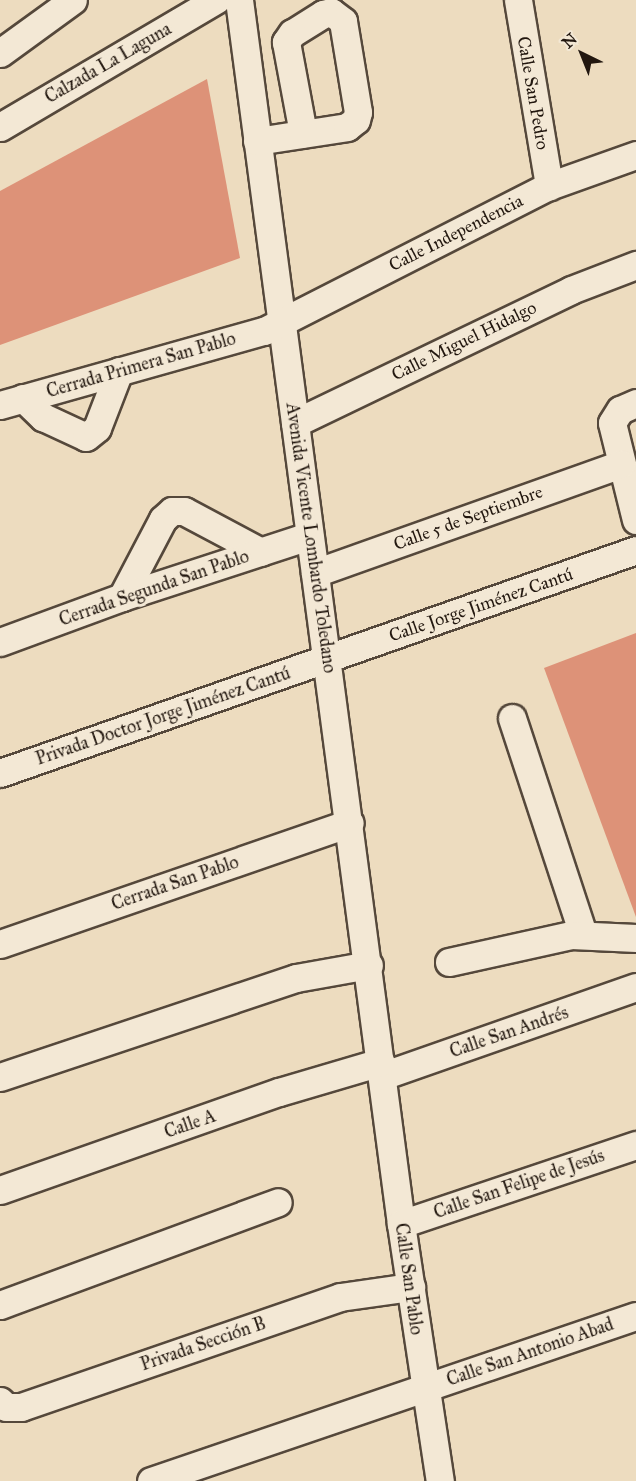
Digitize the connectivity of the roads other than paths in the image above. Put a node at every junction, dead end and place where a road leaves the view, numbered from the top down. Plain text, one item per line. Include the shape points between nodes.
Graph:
1 (73, 0) edge
2 (216, 0) edge
3 (239, 0) edge
4 (518, 0) edge
5 (0, 54) edge
6 (0, 127) edge
7 (303, 133) dead end
8 (257, 141) junction
9 (636, 155) edge
10 (549, 186) junction
11 (636, 265) edge
12 (281, 323) junction
13 (119, 371) junction
14 (11, 402) edge
15 (636, 403) edge
16 (295, 423) junction
17 (621, 464) junction
18 (636, 520) edge
19 (309, 536) junction
20 (636, 550) edge
21 (261, 552) junction
22 (315, 573) junction
23 (122, 597) junction
24 (0, 642) edge
25 (327, 659) junction
26 (512, 718) dead end
27 (0, 773) edge
28 (350, 823) junction
29 (583, 934) junction
30 (636, 938) edge
31 (0, 944) edge
32 (449, 962) dead end
33 (369, 965) junction
34 (636, 987) edge
35 (382, 1069) junction
36 (0, 1077) edge
37 (636, 1145) edge
38 (0, 1190) edge
39 (278, 1202) dead end
40 (401, 1224) junction
41 (411, 1287) junction
42 (0, 1305) edge
43 (636, 1316) edge
44 (424, 1388) junction
45 (0, 1401) edge
46 (151, 1481) edge
47 (440, 1481) edge

1 - 5 street
2 - 6 street, Calzada La Laguna
3 - 8 street, Avenida Vicente Lombardo Toledano
4 - 10 street, Calle San Pedro
7 - 8 street
8 - 12 street, Avenida Vicente Lombardo Toledano
9 - 10 street, Calle Independencia
10 - 12 street, Calle Independencia
11 - 16 street, Calle Miguel Hidalgo via 571,290
12 - 13 street, Cerrada Primera San Pablo
12 - 16 street, Avenida Vicente Lombardo Toledano
13 - 14 street, Cerrada Primera San Pablo
13 - 14 street via 97,429 86,437
15 - 17 street via 620,410 612,423
16 - 19 street, Avenida Vicente Lombardo Toledano
17 - 18 street
17 - 22 street, Calle 5 de Septiembre
19 - 21 street, Cerrada Segunda San Pablo
19 - 22 street, Avenida Vicente Lombardo Toledano
20 - 25 street, Calle Jorge Jiménez Cantú
21 - 23 street, Cerrada Segunda San Pablo
21 - 23 street via 184,511 172,511 163,519
22 - 25 street, Avenida Vicente Lombardo Toledano
23 - 24 street, Cerrada Segunda San Pablo
25 - 27 street, Privada Doctor Jorge Jiménez Cantú
25 - 28 street, Avenida Vicente Lombardo Toledano
26 - 29 street
28 - 31 street, Cerrada San Pablo
28 - 33 street, Avenida Vicente Lombardo Toledano
29 - 30 street
29 - 32 street
33 - 35 street, Avenida Vicente Lombardo Toledano
33 - 36 street via 296,978
34 - 35 street, Calle San Andrés
35 - 38 street, Calle A via 279,1092
35 - 40 street, Calle San Pablo
37 - 40 street, Calle San Felipe de Jesús
39 - 42 street
40 - 41 street, Calle San Pablo
41 - 44 street, Calle San Pablo
41 - 45 street, Privada Sección B via 340,1297 21,1407 6,1407
43 - 44 street, Calle San Antonio Abad
44 - 46 street, Calle San Antonio Abad
44 - 47 street, Calle San Pablo

